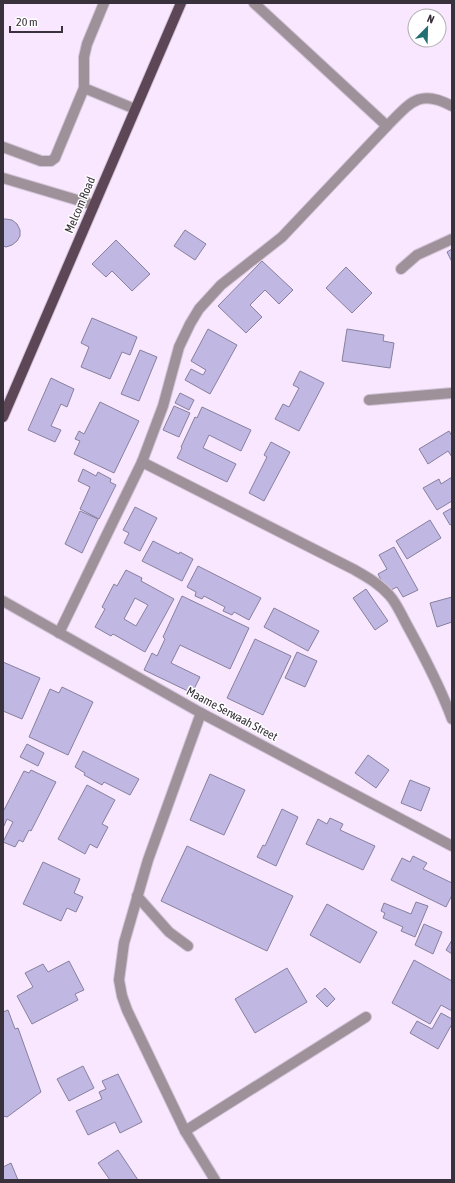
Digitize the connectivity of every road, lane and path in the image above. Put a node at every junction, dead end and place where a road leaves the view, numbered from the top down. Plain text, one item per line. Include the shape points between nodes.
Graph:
1 (104, 3) edge
2 (180, 3) edge
3 (254, 3) edge
4 (84, 88) junction
5 (452, 106) edge
6 (135, 109) junction
7 (388, 126) junction
8 (3, 147) edge
9 (3, 178) edge
10 (94, 205) junction
11 (452, 239) edge
12 (401, 269) dead end
13 (452, 393) edge
14 (369, 400) dead end
15 (3, 417) edge
16 (142, 462) junction
17 (3, 601) edge
18 (59, 633) junction
19 (201, 713) junction
20 (452, 719) edge
21 (452, 846) edge
22 (137, 896) junction
23 (188, 946) dead end
24 (366, 1016) dead end
25 (185, 1131) junction
26 (215, 1180) edge

1 - 4 street via 85,51
2 - 6 main road, Melcom Road
3 - 7 street
4 - 6 street
4 - 8 street via 55,158 51,161 41,161
5 - 7 street via 435,99 421,98 410,103
6 - 10 main road, Melcom Road
7 - 16 street via 282,237 221,285 199,309 179,347 163,406
9 - 10 street
10 - 15 main road, Melcom Road
11 - 12 street via 417,255
13 - 14 street
16 - 18 street
16 - 20 street via 353,569 380,586 391,597 427,661
17 - 18 street, Maame Serwaah Street
18 - 19 street, Maame Serwaah Street
19 - 21 street, Maame Serwaah Street
19 - 22 street
22 - 23 street via 169,932
22 - 25 street via 124,943 119,980 122,996
24 - 25 street
25 - 26 street

